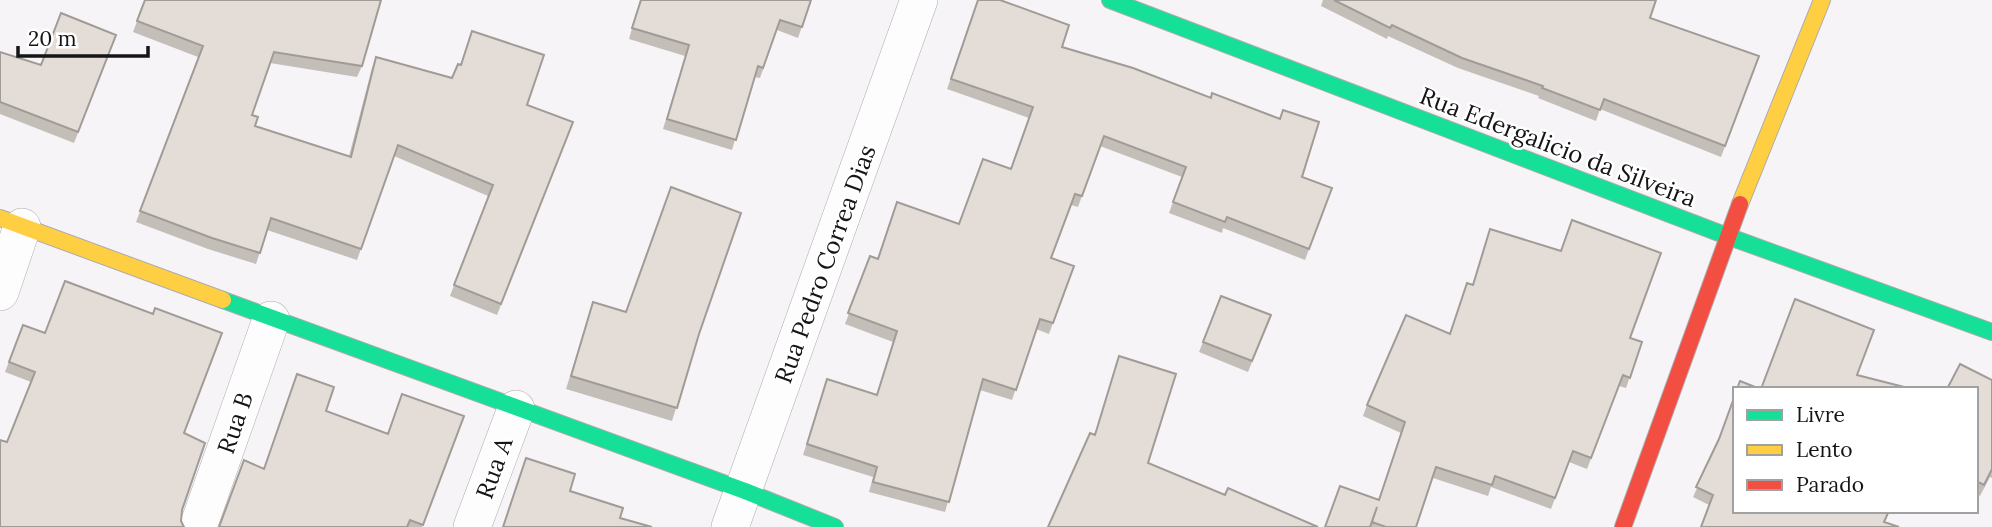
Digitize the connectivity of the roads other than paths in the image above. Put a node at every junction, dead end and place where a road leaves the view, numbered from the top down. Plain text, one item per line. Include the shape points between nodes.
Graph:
1 (919, 0) edge
2 (1110, 0) edge
3 (1822, 0) edge
4 (11, 223) edge
5 (1727, 236) junction
6 (0, 292) edge
7 (271, 320) junction
8 (1992, 332) edge
9 (516, 409) junction
10 (744, 491) junction
11 (198, 527) edge
12 (472, 527) edge
13 (730, 527) edge
14 (835, 527) edge
15 (1623, 527) edge

1 - 10 street, Rua Pedro Correa Dias
2 - 5 street, Rua Edergalicio da Silveira
3 - 5 street
4 - 6 street
4 - 7 street
5 - 8 street, Rua Edergalicio da Silveira
5 - 15 street
7 - 9 street
7 - 11 street, Rua B
9 - 10 street
9 - 12 street, Rua A
10 - 13 street, Rua Pedro Correa Dias
10 - 14 street

